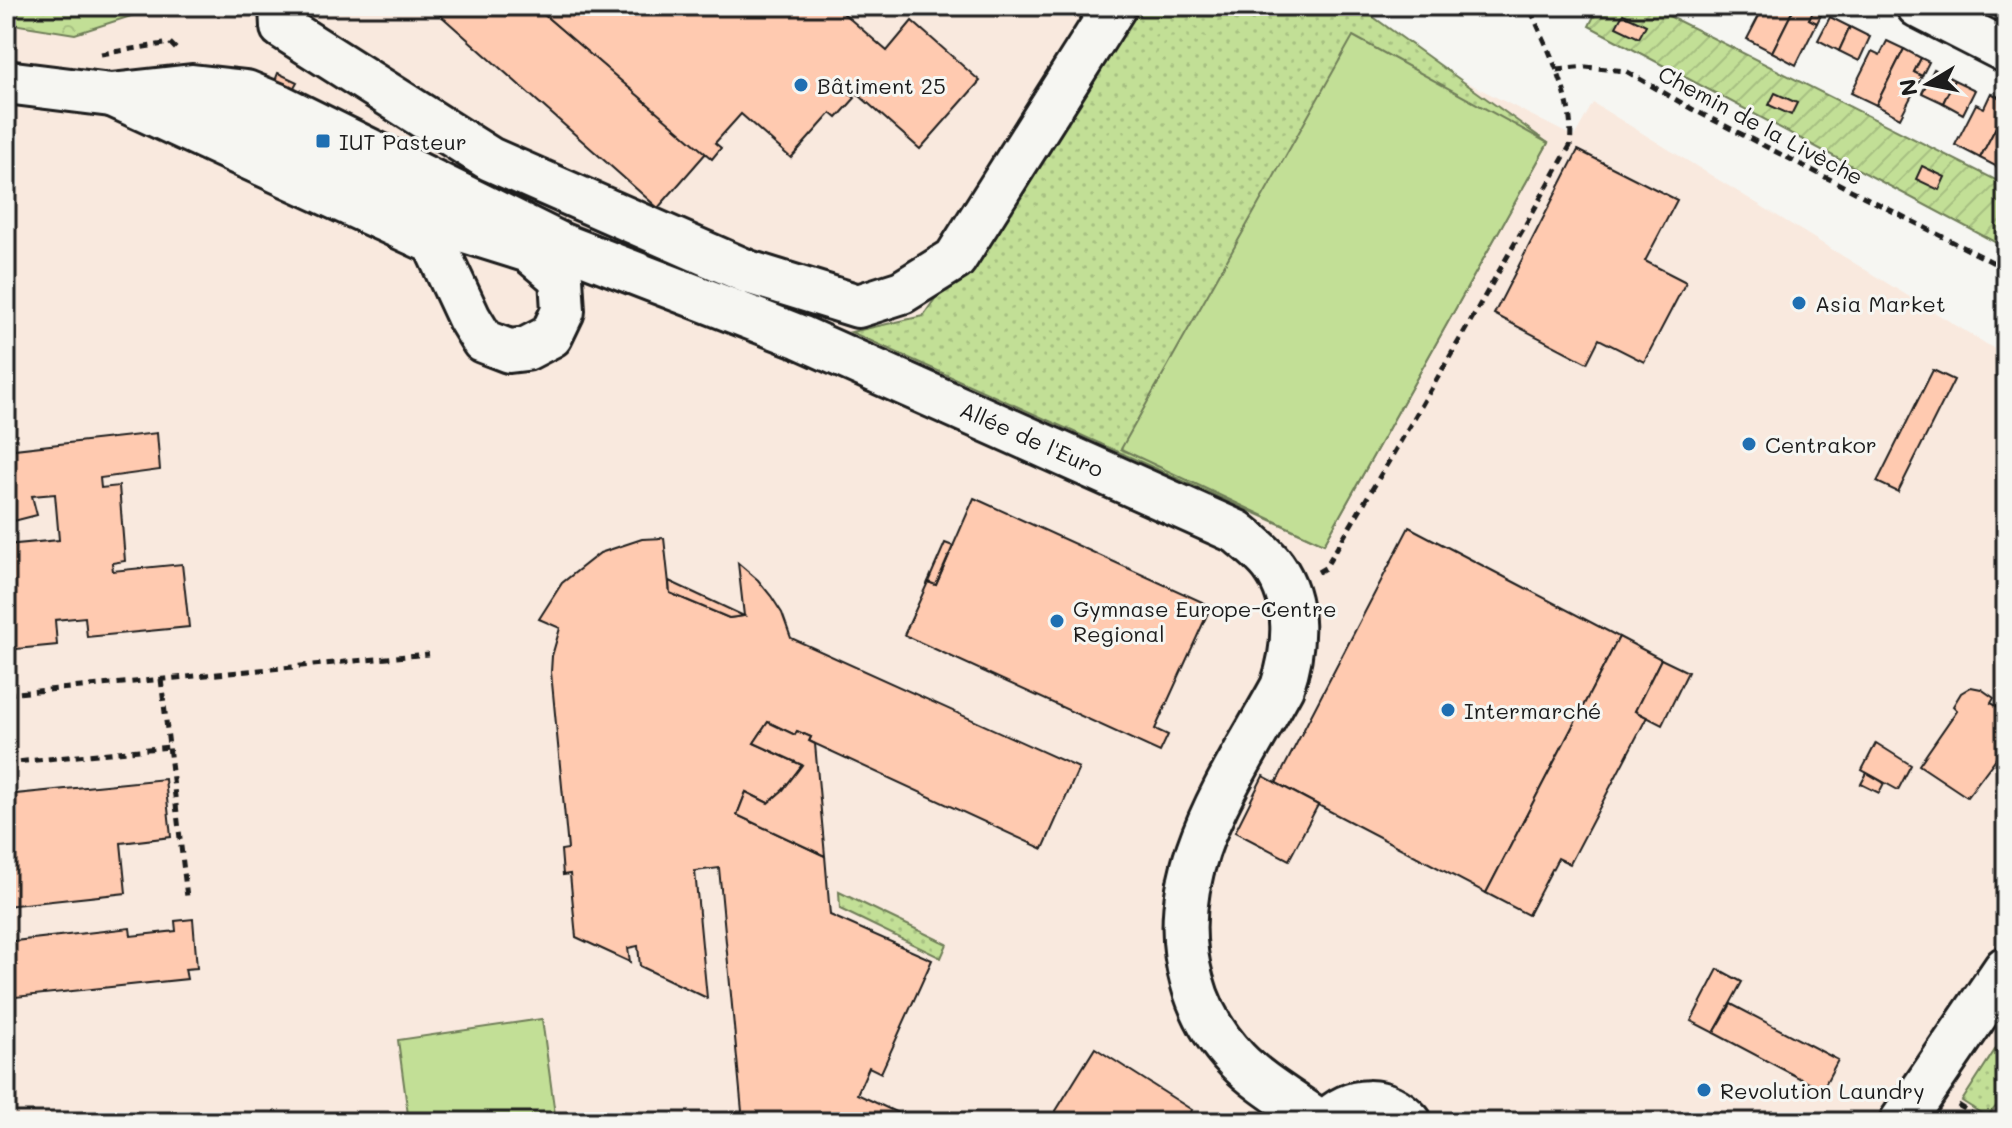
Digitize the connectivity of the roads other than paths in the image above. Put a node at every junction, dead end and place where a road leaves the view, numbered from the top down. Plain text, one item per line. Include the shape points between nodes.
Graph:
1 (281, 6) edge
2 (1115, 6) edge
3 (1918, 6) edge
4 (2006, 51) edge
5 (6, 82) edge
6 (173, 88) junction
7 (111, 95) junction
8 (2006, 969) edge
9 (1323, 1122) edge
10 (1410, 1122) edge
11 (1902, 1122) edge

1 - 2 street via 282,27 490,159 748,272 858,306 902,292 955,259
3 - 4 street
5 - 7 street
6 - 7 street, Allée de l'Euro
6 - 7 street via 443,224 529,251 561,278 563,311 551,336 509,351 483,341 434,243
6 - 9 street, Allée de l'Euro via 246,92 280,106 562,245 800,337 1237,532 1275,568 1294,642 1282,687 1204,832 1189,874 1183,936 1187,964 1196,996 1223,1044 1240,1063
8 - 11 main road
9 - 10 street, Allée de l'Euro via 1363,1101 1394,1107

